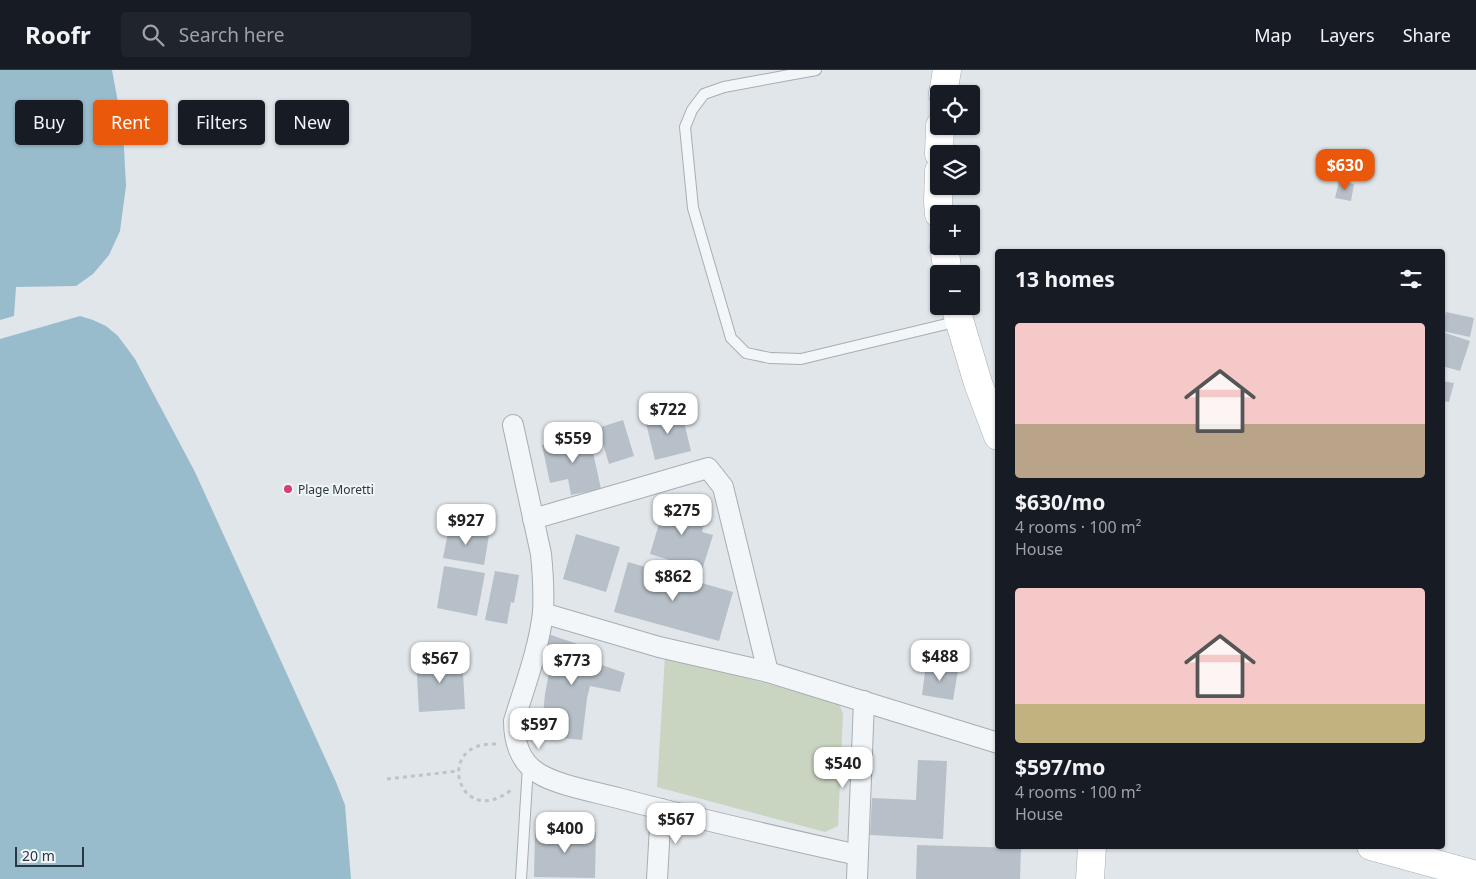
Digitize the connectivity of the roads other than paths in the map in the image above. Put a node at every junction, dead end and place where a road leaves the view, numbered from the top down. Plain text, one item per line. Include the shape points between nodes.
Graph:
1 (816, 70) edge
2 (947, 70) edge
3 (944, 85) edge
4 (955, 315) edge
5 (958, 315) edge
6 (513, 425) dead end
7 (995, 428) edge
8 (533, 519) junction
9 (543, 613) junction
10 (768, 672) junction
11 (864, 701) junction
12 (995, 742) edge
13 (528, 770) junction
14 (661, 809) junction
15 (1092, 849) edge
16 (1382, 849) edge
17 (858, 855) junction
18 (1476, 875) edge
19 (520, 879) edge
20 (657, 879) edge
21 (857, 879) edge
22 (1090, 879) edge

1 - 4 lane via 724,87 704,94 692,110 686,127 693,208 731,338 746,353 801,359
2 - 3 main road
5 - 7 main road
6 - 8 street
8 - 9 street via 541,554
8 - 10 street via 708,468 724,487
9 - 10 street via 659,647
9 - 13 street via 536,649 514,721 516,745
10 - 11 street
11 - 12 street
11 - 17 street
13 - 14 street via 556,782
13 - 19 lane
14 - 17 street
14 - 20 street
15 - 22 main road
16 - 18 main road
17 - 21 street

